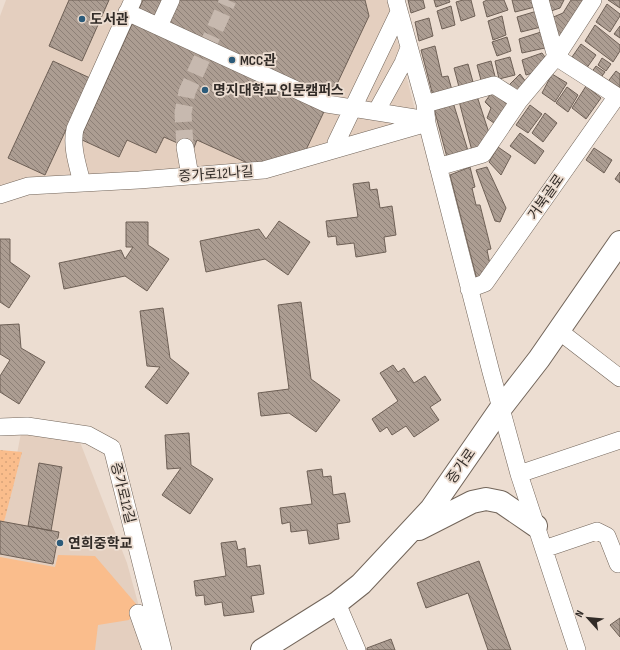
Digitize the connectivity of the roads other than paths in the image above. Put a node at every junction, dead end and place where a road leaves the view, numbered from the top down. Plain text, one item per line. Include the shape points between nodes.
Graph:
1 (171, 0) edge
2 (540, 0) edge
3 (594, 0) edge
4 (130, 6) edge
5 (397, 6) edge
6 (159, 26) junction
7 (409, 48) junction
8 (556, 57) junction
9 (619, 97) edge
10 (519, 101) junction
11 (425, 104) junction
12 (352, 108) junction
13 (376, 112) junction
14 (427, 123) junction
15 (336, 143) dead end
16 (185, 147) tunnel mouth
17 (438, 167) junction
18 (190, 176) junction
19 (82, 183) junction
20 (0, 195) edge
21 (617, 254) edge
22 (469, 289) junction
23 (559, 331) junction
24 (620, 378) edge
25 (501, 408) junction
26 (0, 427) edge
27 (620, 440) edge
28 (519, 474) junction
29 (536, 526) junction
30 (407, 535) junction
31 (544, 549) junction
32 (618, 564) dead end
33 (337, 603) junction
34 (138, 614) dead end
35 (151, 650) edge
36 (163, 650) edge
37 (262, 650) edge
38 (358, 650) edge
39 (577, 650) edge

1 - 6 street
2 - 8 street
3 - 8 street
4 - 6 street
4 - 19 street via 74,129 73,144
5 - 7 street
5 - 12 street
6 - 12 street via 328,104
7 - 11 street
7 - 13 street
8 - 9 street
8 - 10 street
9 - 22 street, 거북골로 via 486,283
10 - 11 street via 494,86
10 - 17 street via 483,154
11 - 14 street
12 - 13 street
12 - 15 street
13 - 14 street via 415,118
14 - 17 street
14 - 18 street, 증가로12나길 via 264,170
16 - 18 street
17 - 22 street
18 - 19 street, 증가로12나길
19 - 20 street, 증가로12나길 via 28,186
21 - 23 main road, 증가로
22 - 25 street
23 - 24 street
23 - 25 main road, 증가로
25 - 28 street
25 - 30 main road, 증가로 via 431,510
26 - 36 street, 증가로12길 via 28,426 88,435 112,448
27 - 28 street
28 - 29 street
29 - 30 main road via 501,502 486,499 472,502
29 - 31 street
30 - 33 main road, 증가로 via 361,584
31 - 32 street via 597,531 607,536
31 - 39 street
33 - 37 main road, 증가로
33 - 38 street
34 - 35 street

